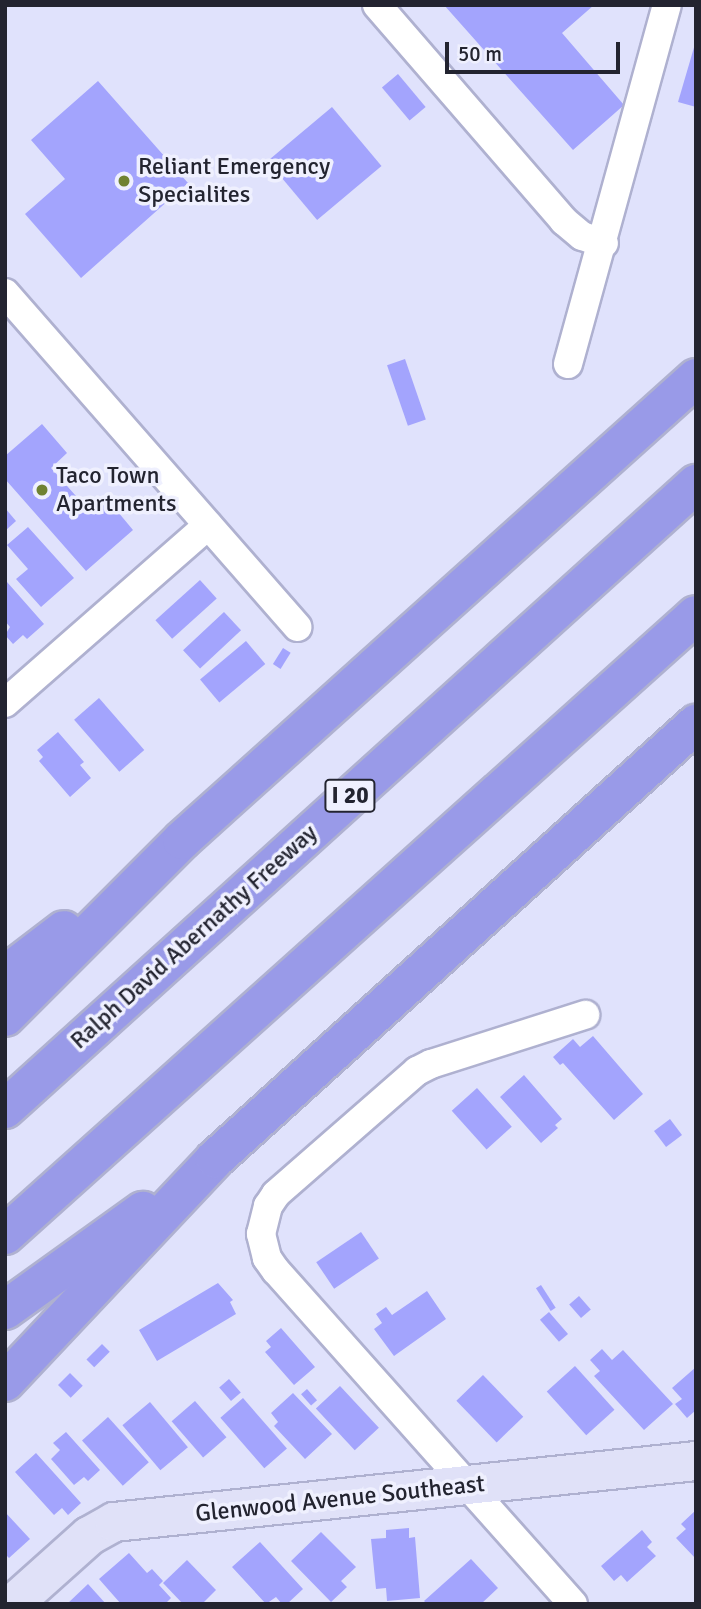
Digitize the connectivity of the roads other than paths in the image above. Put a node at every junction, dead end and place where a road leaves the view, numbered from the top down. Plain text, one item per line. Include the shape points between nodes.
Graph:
1 (377, 5) edge
2 (667, 5) edge
3 (604, 243) junction
4 (5, 293) edge
5 (568, 365) dead end
6 (696, 377) edge
7 (696, 484) edge
8 (208, 525) junction
9 (696, 615) edge
10 (297, 627) dead end
11 (5, 703) edge
12 (696, 724) edge
13 (183, 840) junction
14 (5, 975) edge
15 (585, 1015) dead end
16 (5, 1017) edge
17 (5, 1109) edge
18 (215, 1159) junction
19 (5, 1235) edge
20 (5, 1310) edge
21 (5, 1381) edge
22 (696, 1461) edge
23 (467, 1486) junction
24 (13, 1604) edge
25 (573, 1604) edge

1 - 3 street via 564,221 582,236
2 - 3 street
3 - 5 street
4 - 8 street
6 - 13 highway
7 - 17 highway, Ralph David Abernathy Freeway / I 20
8 - 10 street
8 - 11 street
9 - 19 highway
12 - 18 highway
13 - 14 highway
13 - 16 highway
15 - 23 street via 417,1071 275,1194 268,1206 261,1234 276,1271
18 - 20 highway
18 - 21 highway
22 - 23 street, Glenwood Avenue Southeast
23 - 24 street, Glenwood Avenue Southeast via 114,1522 89,1536
23 - 25 street

